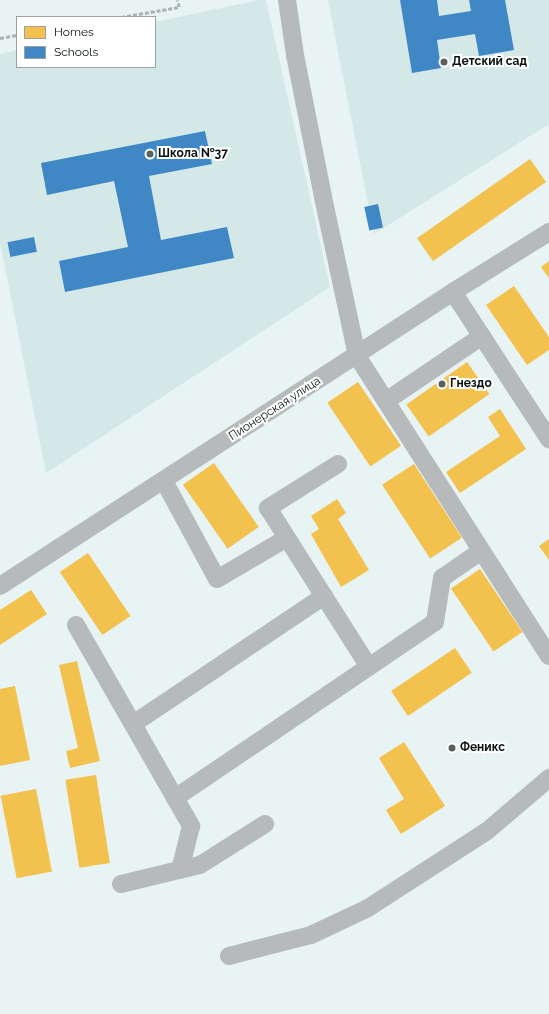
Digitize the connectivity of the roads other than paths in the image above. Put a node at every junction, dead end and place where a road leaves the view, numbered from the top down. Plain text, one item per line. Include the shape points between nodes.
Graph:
1 (287, 0) edge
2 (549, 232) edge
3 (453, 292) junction
4 (482, 336) junction
5 (357, 356) junction
6 (386, 401) junction
7 (549, 439) edge
8 (338, 464) dead end
9 (164, 481) junction
10 (287, 538) junction
11 (481, 551) junction
12 (0, 586) edge
13 (324, 596) junction
14 (76, 625) dead end
15 (549, 656) edge
16 (369, 666) junction
17 (133, 724) junction
18 (549, 778) edge
19 (175, 798) junction
20 (265, 824) dead end
21 (180, 870) junction
22 (121, 884) dead end
23 (229, 956) dead end

1 - 5 street via 321,190
2 - 3 street, Пионерская улица
3 - 4 street
3 - 5 street, Пионерская улица
4 - 6 street
4 - 7 street
5 - 6 street
5 - 9 street, Пионерская улица
6 - 11 street
8 - 10 street via 268,508
9 - 10 street via 217,579
9 - 12 street, Пионерская улица
10 - 13 street
11 - 15 street
11 - 16 street via 442,578 435,622
13 - 16 street
13 - 17 street
14 - 17 street
16 - 19 street
17 - 19 street
18 - 23 street via 488,831 368,908 311,935
19 - 21 street via 192,826
20 - 21 street via 200,865
21 - 22 street

